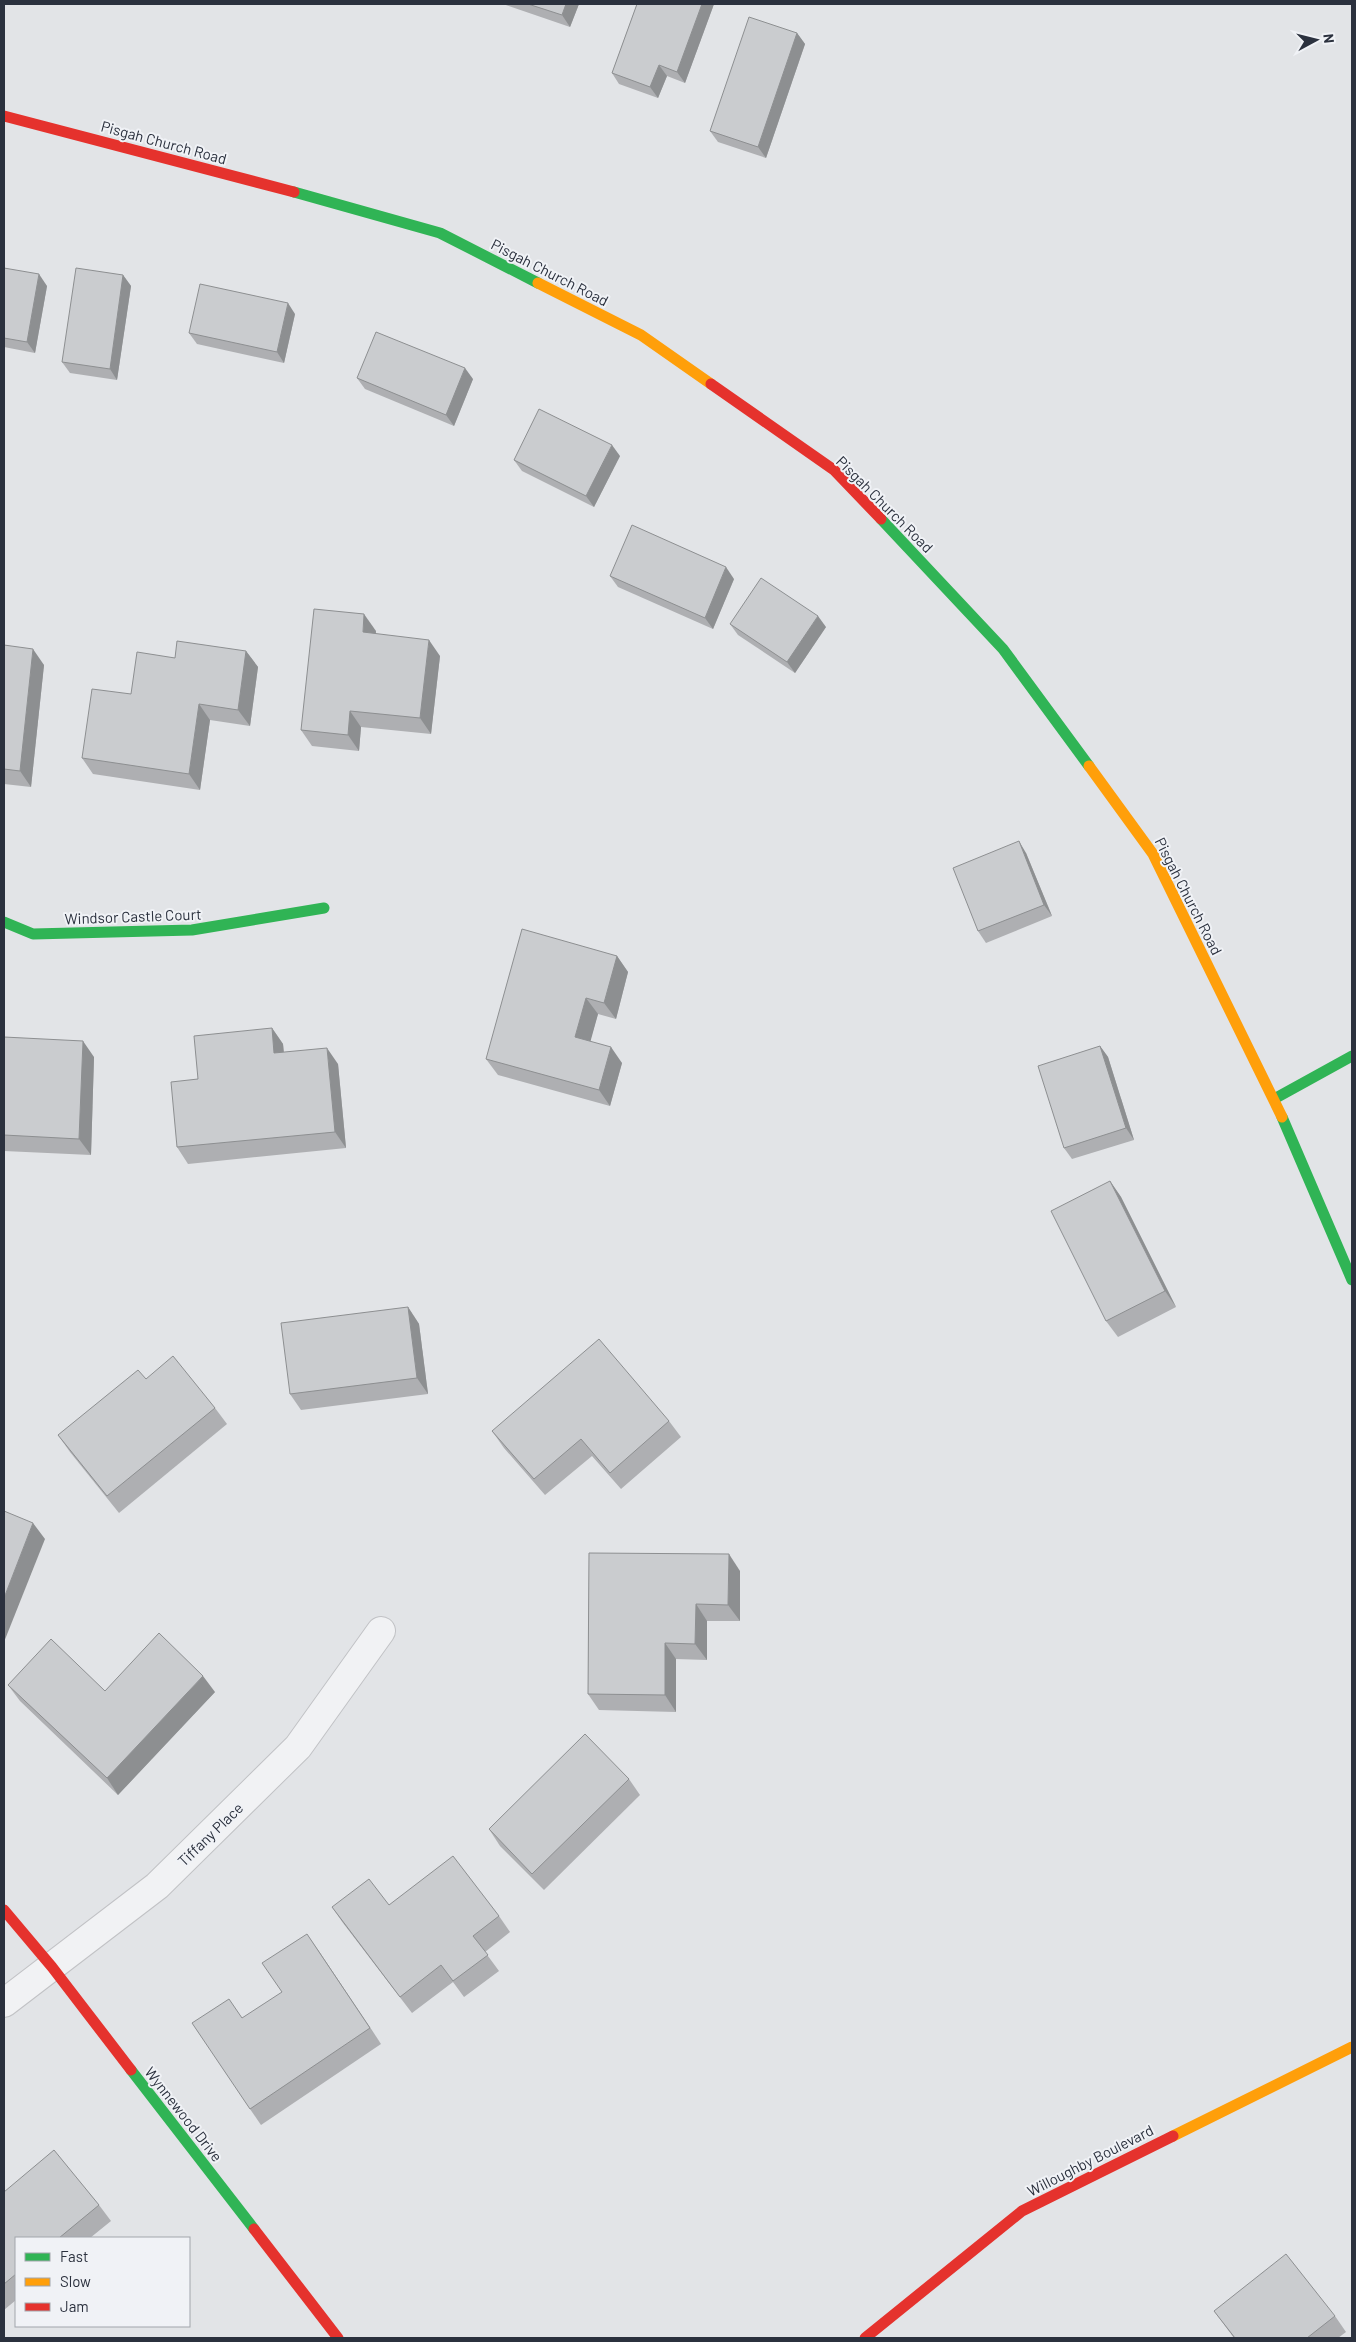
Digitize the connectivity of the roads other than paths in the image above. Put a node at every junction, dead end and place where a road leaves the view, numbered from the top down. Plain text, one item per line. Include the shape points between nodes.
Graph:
1 (4, 116) edge
2 (324, 908) dead end
3 (4, 922) edge
4 (1352, 1056) edge
5 (1274, 1099) junction
6 (1352, 1280) edge
7 (381, 1631) dead end
8 (4, 1910) edge
9 (52, 1967) junction
10 (4, 2003) edge
11 (1352, 2047) edge
12 (338, 2338) edge
13 (865, 2338) edge

1 - 5 main road, Pisgah Church Road via 440,233 641,335 834,470 1004,649 1153,854
2 - 3 main road, Windsor Castle Court via 192,930 32,934
4 - 5 main road
5 - 6 main road, Pisgah Church Road
7 - 9 street, Tiffany Place via 298,1747 157,1886
8 - 9 main road, Wynnewood Drive
9 - 10 street, Tiffany Place
9 - 12 main road, Wynnewood Drive
11 - 13 main road, Willoughby Boulevard via 1022,2211

